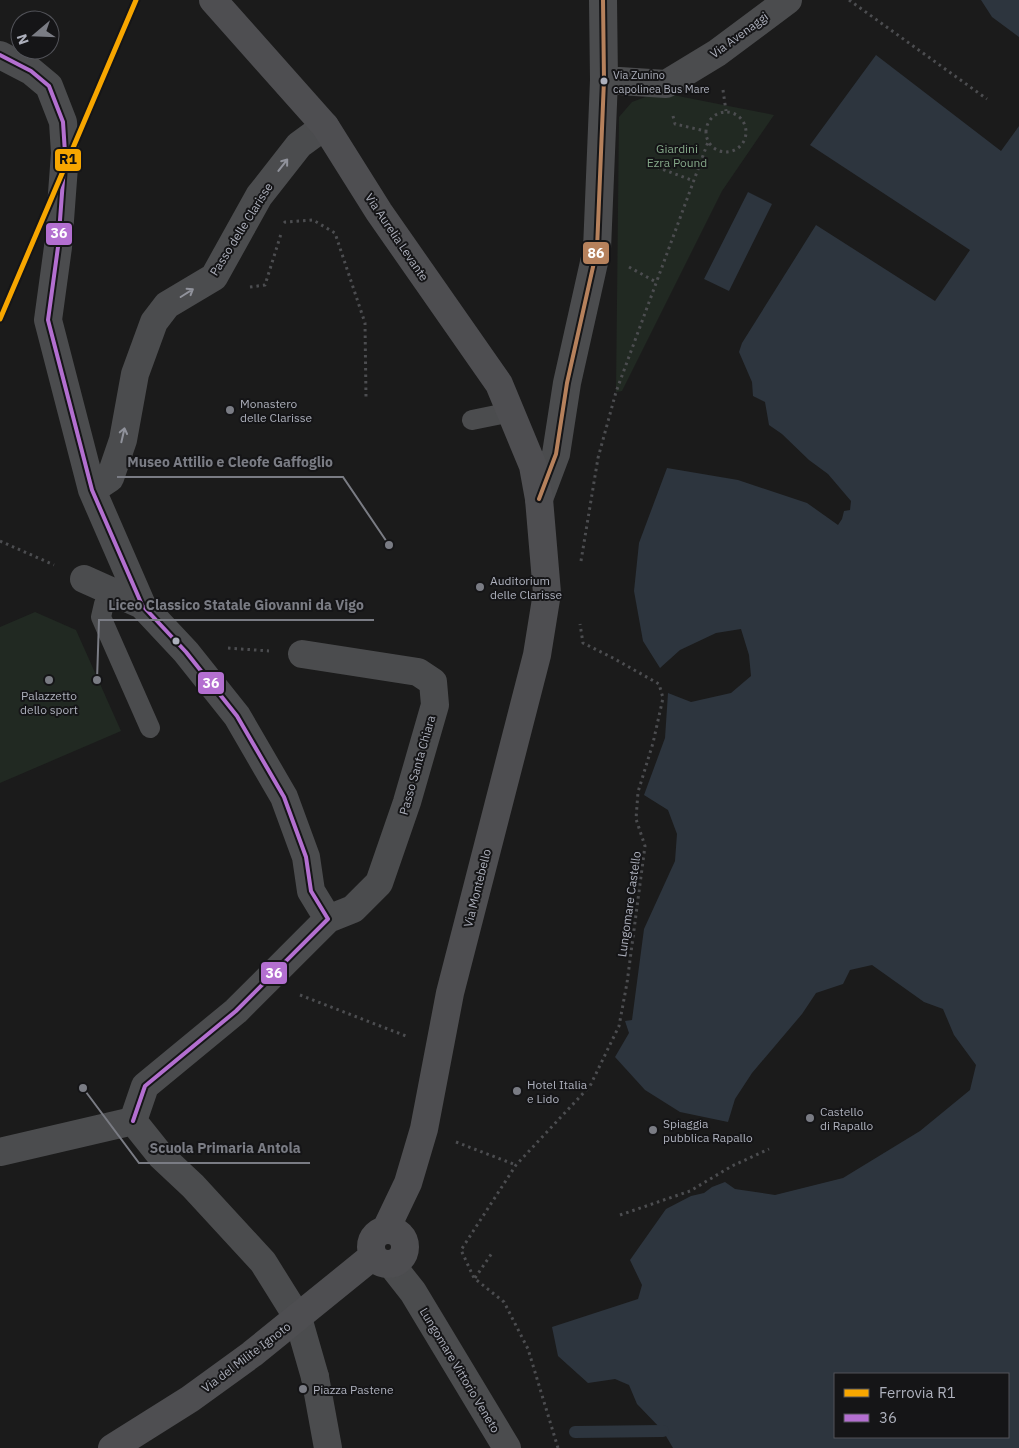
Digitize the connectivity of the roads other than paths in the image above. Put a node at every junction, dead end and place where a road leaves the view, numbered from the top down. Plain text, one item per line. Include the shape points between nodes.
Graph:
1 (213, 0) edge
2 (603, 0) edge
3 (788, 0) edge
4 (0, 55) edge
5 (604, 80) junction
6 (325, 126) junction
7 (511, 412) junction
8 (472, 420) dead end
9 (92, 490) junction
10 (539, 499) junction
11 (84, 579) road end
12 (114, 592) junction
13 (142, 604) junction
14 (302, 654) road end
15 (150, 728) dead end
16 (328, 919) junction
17 (134, 1121) junction
18 (0, 1152) edge
19 (391, 1249) junction
20 (298, 1318) junction
21 (112, 1448) edge
22 (328, 1448) edge
23 (507, 1448) edge

1 - 6 main road, Via Aurelia Levante
2 - 5 street
3 - 5 street, Via Avenaggi via 717,52 666,84
4 - 9 street via 31,71 49,86 63,122 65,153 58,247 48,320
5 - 10 street via 597,249 567,383 556,454
6 - 7 main road, Via Aurelia Levante via 379,212 499,384
9 -> 6 street, Passo delle Clarisse via 110,478 123,440 135,374 154,322 167,305 214,277 259,196 299,145
7 - 8 lane
7 - 10 main road, Via Aurelia Levante via 533,466
9 - 13 street
10 - 19 main road, Via Montebello via 547,593 537,655 450,993 424,1129
11 - 12 street
12 - 13 street
12 - 15 lane via 104,604 102,617
13 - 16 street via 238,716 284,797 306,857 311,891
14 - 16 street, Passo Santa Chiara via 418,672 433,682 435,705 379,883 353,909
16 - 17 street via 236,1011 145,1086
17 - 18 street
17 - 20 street via 161,1156 263,1262
19 - 20 main road, Via del Milite Ignoto
19 - 23 street, Lungomare Vittorio Veneto via 413,1292
20 - 21 main road, Via del Milite Ignoto via 190,1399
20 - 22 street via 315,1377

